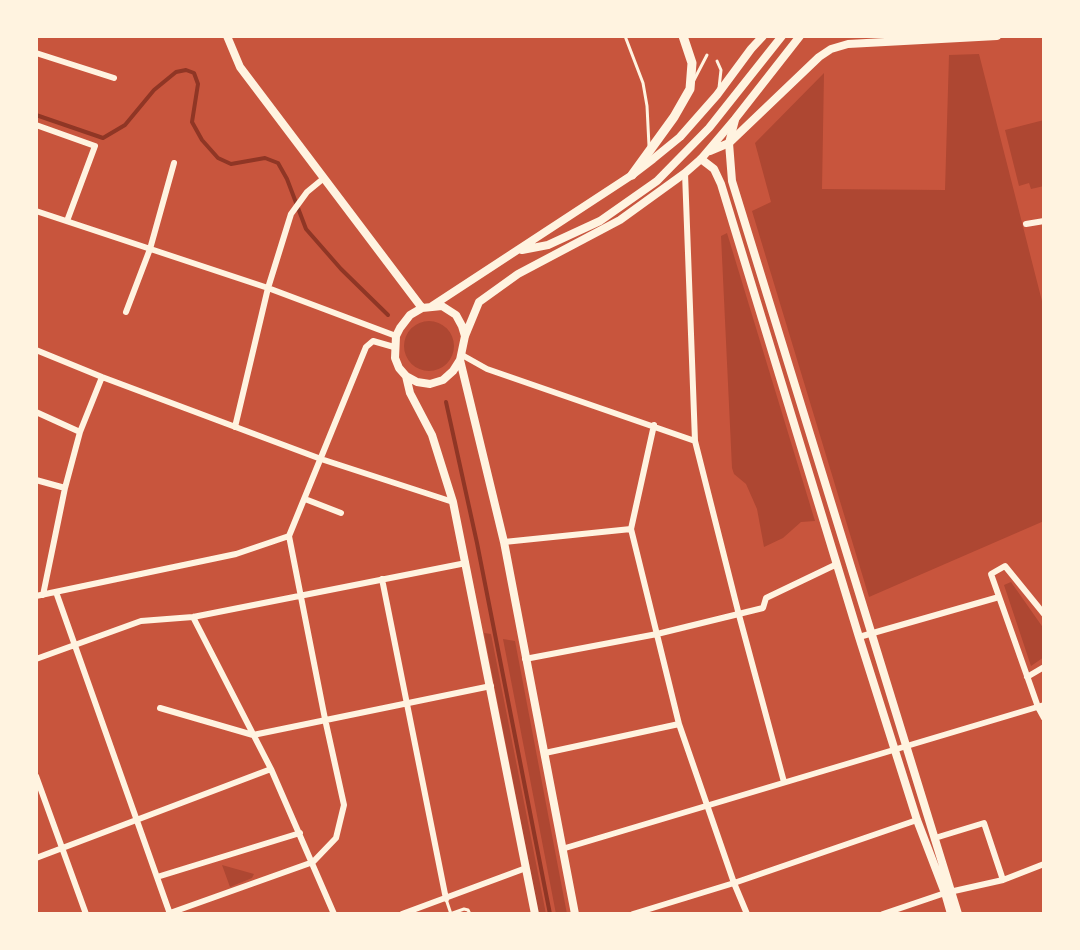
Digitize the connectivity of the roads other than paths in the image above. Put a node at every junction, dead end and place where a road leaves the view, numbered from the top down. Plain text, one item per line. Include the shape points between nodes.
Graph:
1 (226, 36) edge
2 (625, 36) edge
3 (683, 36) edge
4 (763, 36) edge
5 (782, 36) edge
6 (800, 36) edge
7 (997, 36) edge
8 (36, 53) edge
9 (707, 55) dead end
10 (717, 61) dead end
11 (114, 78) dead end
12 (690, 89) junction
13 (717, 95) junction
14 (735, 119) junction
15 (36, 125) edge
16 (729, 143) junction
17 (649, 151) junction
18 (704, 155) junction
19 (174, 163) dead end
20 (685, 173) junction
21 (632, 175) junction
22 (324, 178) junction
23 (36, 211) edge
24 (68, 221) junction
25 (1044, 221) edge
26 (1026, 224) dead end
27 (150, 249) junction
28 (518, 251) junction
29 (268, 288) junction
30 (427, 307) junction
31 (126, 312) dead end
32 (396, 336) junction
33 (465, 336) junction
34 (394, 347) junction
35 (36, 350) edge
36 (461, 358) junction
37 (406, 376) junction
38 (102, 377) junction
39 (36, 412) edge
40 (654, 425) junction
41 (235, 427) junction
42 (80, 432) junction
43 (695, 441) junction
44 (321, 459) junction
45 (36, 480) edge
46 (65, 488) junction
47 (304, 499) junction
48 (453, 502) junction
49 (341, 513) dead end
50 (631, 528) junction
51 (289, 536) junction
52 (504, 542) junction
53 (466, 563) junction
54 (837, 564) junction
55 (382, 579) junction
56 (56, 592) junction
57 (40, 595) edge
58 (300, 596) junction
59 (999, 597) junction
60 (1044, 614) edge
61 (739, 615) junction
62 (193, 617) junction
63 (870, 633) junction
64 (657, 634) junction
65 (859, 637) junction
66 (75, 645) junction
67 (36, 659) edge
68 (525, 659) junction
69 (1044, 667) edge
70 (1027, 677) junction
71 (491, 686) junction
72 (405, 704) junction
73 (1041, 706) edge
74 (160, 708) dead end
75 (1044, 718) edge
76 (325, 720) junction
77 (679, 724) junction
78 (253, 735) junction
79 (906, 745) junction
80 (894, 749) junction
81 (545, 753) junction
82 (271, 769) junction
83 (36, 776) edge
84 (784, 782) junction
85 (706, 806) junction
86 (136, 819) junction
87 (917, 820) junction
88 (300, 833) junction
89 (935, 838) junction
90 (62, 848) junction
91 (562, 849) junction
92 (36, 858) edge
93 (313, 862) junction
94 (1044, 864) edge
95 (526, 868) junction
96 (157, 877) junction
97 (1003, 880) junction
98 (734, 883) junction
99 (948, 892) junction
100 (446, 899) junction
101 (170, 913) edge
102 (86, 914) edge
103 (334, 914) edge
104 (402, 914) edge
105 (451, 914) edge
106 (470, 914) edge
107 (535, 914) edge
108 (575, 914) edge
109 (633, 914) edge
110 (747, 914) edge
111 (884, 914) edge
112 (951, 914) edge
113 (958, 914) edge

1 - 22 main road via 240,67
2 - 17 lane via 643,84
3 - 12 main road via 692,63
4 - 13 main road
5 - 28 main road via 709,129 657,181 600,220 548,245
6 - 14 main road
7 - 16 main road via 848,44 831,49
8 - 11 street
9 - 12 lane
10 - 13 lane via 721,70
12 - 17 main road
13 - 21 main road via 680,137
14 - 16 street
14 - 18 main road
15 - 24 street via 95,146
16 - 18 main road
16 - 63 street via 732,181
17 - 21 main road
18 - 20 main road
18 - 54 street via 721,184
19 - 27 street
20 - 33 main road via 620,220 518,274 479,302
20 - 43 street
21 - 28 main road
22 - 29 street via 307,192 291,214
22 - 30 main road
23 - 24 street
24 - 27 street
25 - 26 street
27 - 29 street
27 - 31 street
28 - 30 main road
29 - 32 street
29 - 41 street
30 - 32 main road via 410,315
30 - 33 main road via 442,306 456,315
32 - 34 main road
33 - 36 main road
34 - 37 main road via 399,368
34 - 44 street via 373,341 366,347
35 - 38 street
36 - 37 main road via 443,380 430,384
36 - 40 street
36 - 52 main road
37 - 48 main road via 410,393 432,435
38 - 41 street
38 - 42 street
39 - 42 street
40 - 43 street
40 - 50 street
41 - 44 street
42 - 46 street
43 - 61 street
44 - 47 street
44 - 48 street
45 - 46 street
46 - 57 street
47 - 49 street
47 - 51 street
48 - 53 main road
50 - 52 street
50 - 64 street
51 - 56 street via 236,554
51 - 58 street
52 - 68 main road
53 - 55 street
53 - 71 main road
54 - 61 street via 766,598 763,608
54 - 65 street
55 - 58 street
55 - 72 street
56 - 57 street
56 - 66 street
58 - 62 street
58 - 76 street
59 - 60 street via 991,574 1005,566
59 - 63 street
59 - 70 street
61 - 64 street
61 - 84 street
62 - 66 street via 141,621
62 - 78 street
63 - 65 street
63 - 79 street
64 - 68 street
64 - 77 street
65 - 80 street
66 - 67 street
66 - 86 street
68 - 81 main road
69 - 70 street
70 - 73 street
71 - 72 street
71 - 95 main road
72 - 76 street
72 - 100 street
73 - 75 street
73 - 79 street
74 - 78 street
76 - 78 street
76 - 93 street via 344,805 336,838
77 - 81 street
77 - 85 street
78 - 82 street
79 - 80 street
79 - 89 street
80 - 84 street
80 - 87 street
81 - 91 main road
82 - 86 street
82 - 88 street
83 - 90 street
84 - 85 street
85 - 91 street
85 - 98 street
86 - 90 street
86 - 96 street
87 - 98 street
87 - 99 street
88 - 93 street
88 - 96 street
89 - 97 street via 984,823
89 - 99 street
90 - 92 street
90 - 102 street
91 - 108 main road
93 - 101 street
93 - 103 street
94 - 97 street
95 - 100 street
95 - 107 main road
96 - 101 street
97 - 99 street
98 - 109 street
98 - 110 street
99 - 111 street
99 - 112 street
99 - 113 street
100 - 104 street
100 - 105 lane
105 - 106 lane via 464,909

